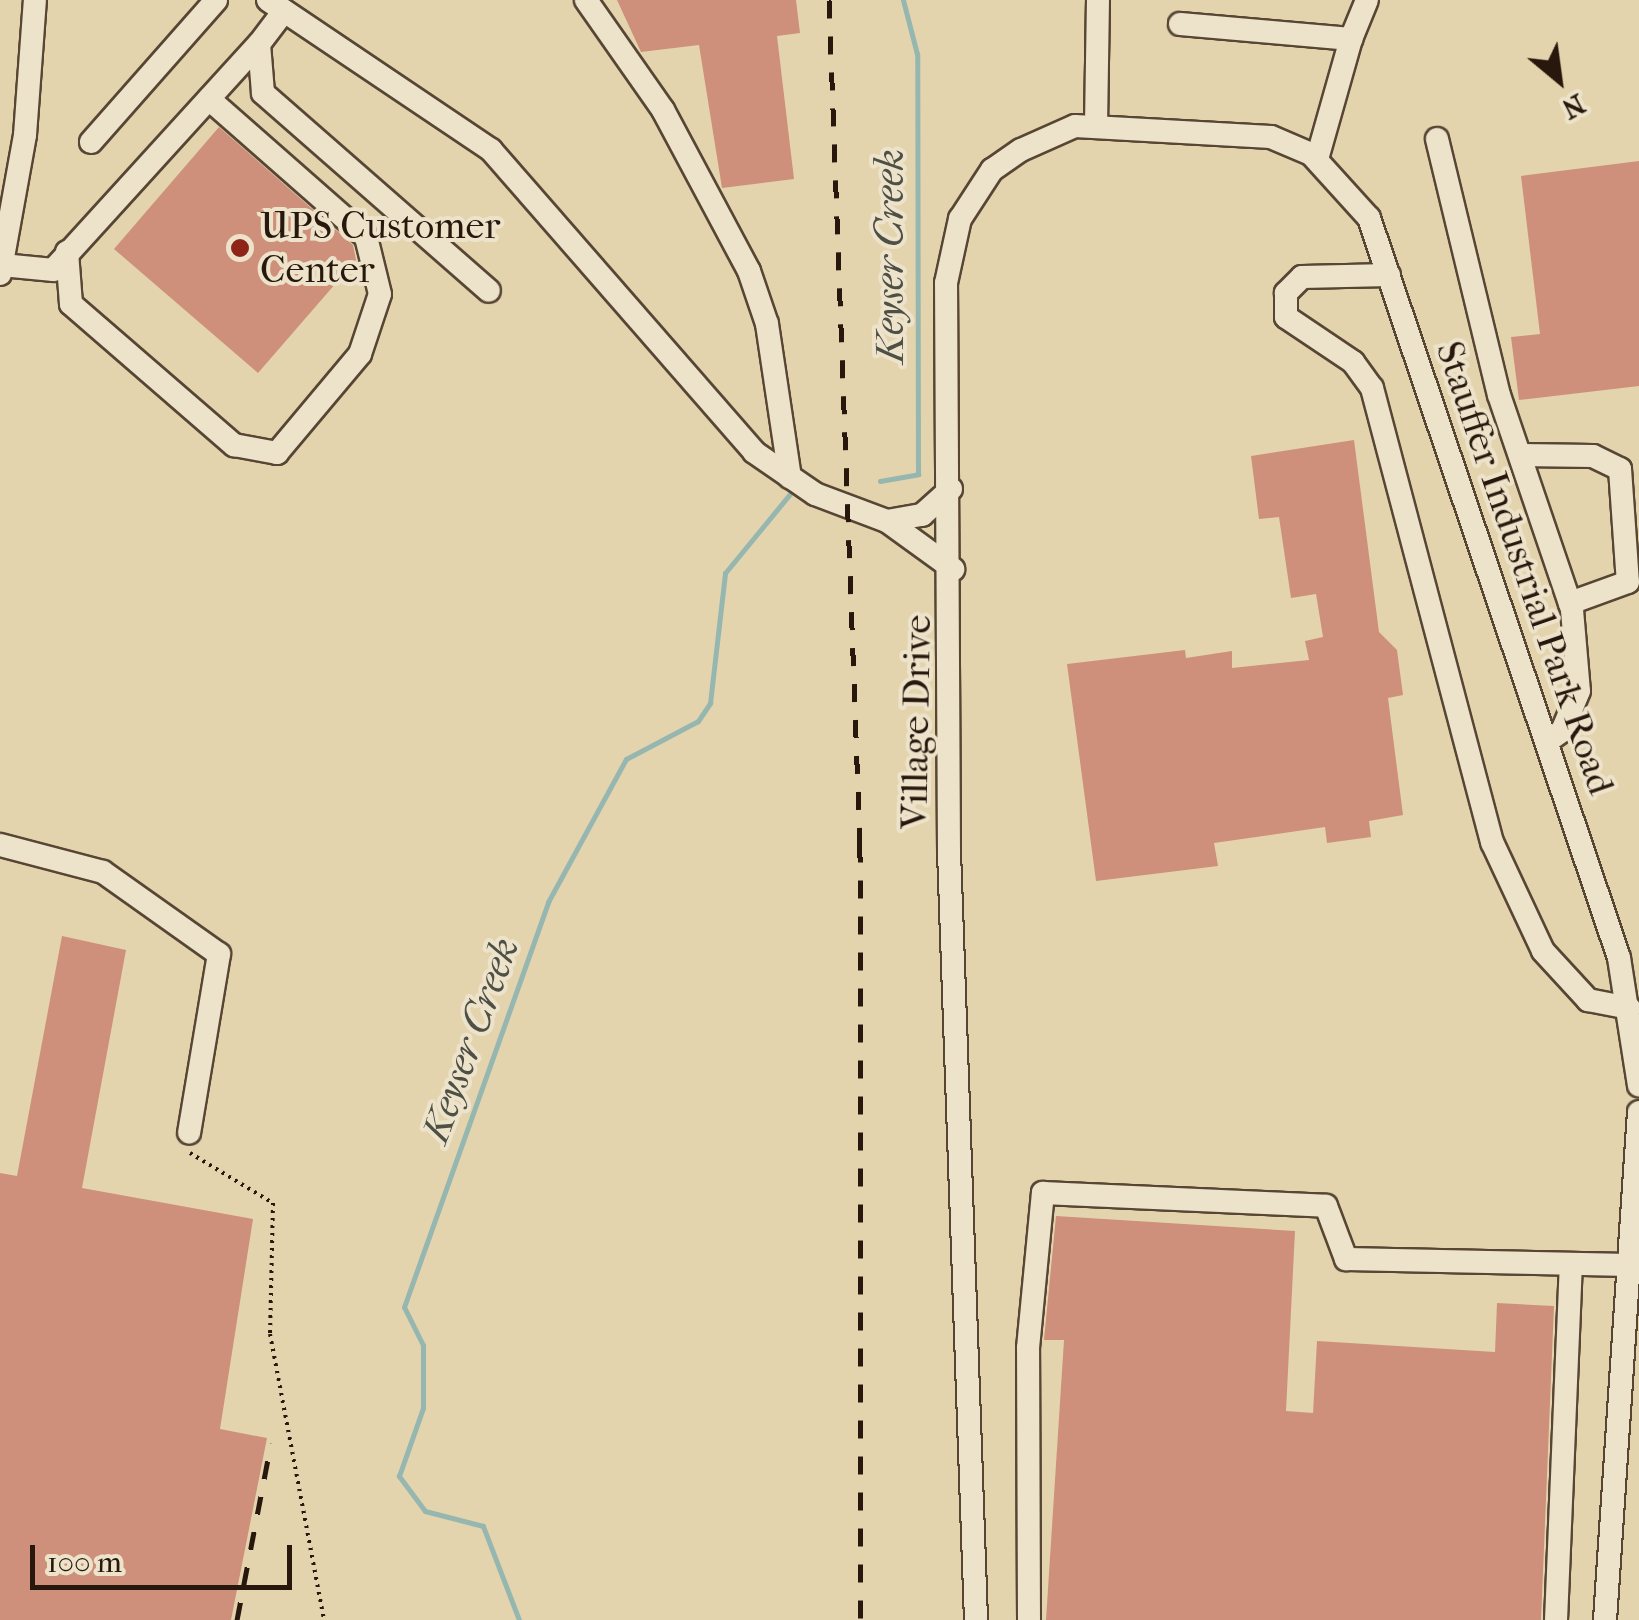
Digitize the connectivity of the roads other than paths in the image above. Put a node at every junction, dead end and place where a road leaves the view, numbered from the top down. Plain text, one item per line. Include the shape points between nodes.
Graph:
1 (36, 0) edge
2 (216, 0) edge
3 (586, 0) edge
4 (1098, 0) edge
5 (1367, 0) edge
6 (276, 5) edge
7 (1180, 24) dead end
8 (1352, 40) junction
9 (260, 44) junction
10 (209, 99) junction
11 (1096, 126) junction
12 (1437, 139) dead end
13 (91, 142) dead end
14 (1314, 156) junction
15 (67, 252) junction
16 (1, 270) edge
17 (1390, 275) junction
18 (489, 292) dead end
19 (1521, 455) junction
20 (790, 477) junction
21 (951, 489) junction
22 (887, 521) junction
23 (952, 569) junction
24 (1570, 603) junction
25 (1546, 742) junction
26 (0, 846) edge
27 (1631, 992) edge
28 (1639, 1084) edge
29 (1639, 1112) edge
30 (189, 1133) road end
31 (1571, 1264) junction
32 (1630, 1264) junction
33 (976, 1620) edge
34 (1028, 1620) edge
35 (1556, 1620) edge
36 (1605, 1620) edge

1 - 16 street
2 - 13 street
3 - 20 street via 663,110 749,271 767,324
4 - 11 street
5 - 8 street
6 - 9 street
6 - 20 street via 490,150 754,452
7 - 8 street
8 - 14 street
9 - 10 street
9 - 18 street via 263,92
10 - 15 street
10 - 15 street via 366,238 380,294 360,354 278,453 234,445 71,304
11 - 14 street, Village Drive via 1271,136
11 - 21 street, Village Drive via 1021,150 992,170 960,220 946,283
12 - 19 street
14 - 17 street, Stauffer Industrial Park Road via 1368,218
15 - 16 street via 53,270
17 - 25 street, Stauffer Industrial Park Road
17 - 27 street via 1302,277 1286,292 1286,317 1353,362 1372,388 1492,842 1543,951 1588,1000
19 - 24 street
19 - 24 street via 1611,458 1620,469 1628,582
20 - 22 street
21 - 22 street via 922,515
21 - 23 street, Village Drive
22 - 23 street
23 - 33 street, Village Drive via 950,852
24 - 25 street via 1579,691 1562,732
25 - 27 street, Stauffer Industrial Park Road
26 - 30 street via 103,872 219,954
27 - 28 street, Stauffer Industrial Park Road
29 - 32 street
31 - 32 street
31 - 34 street via 1346,1259 1326,1206 1043,1193 1028,1348
31 - 35 street
32 - 36 street

